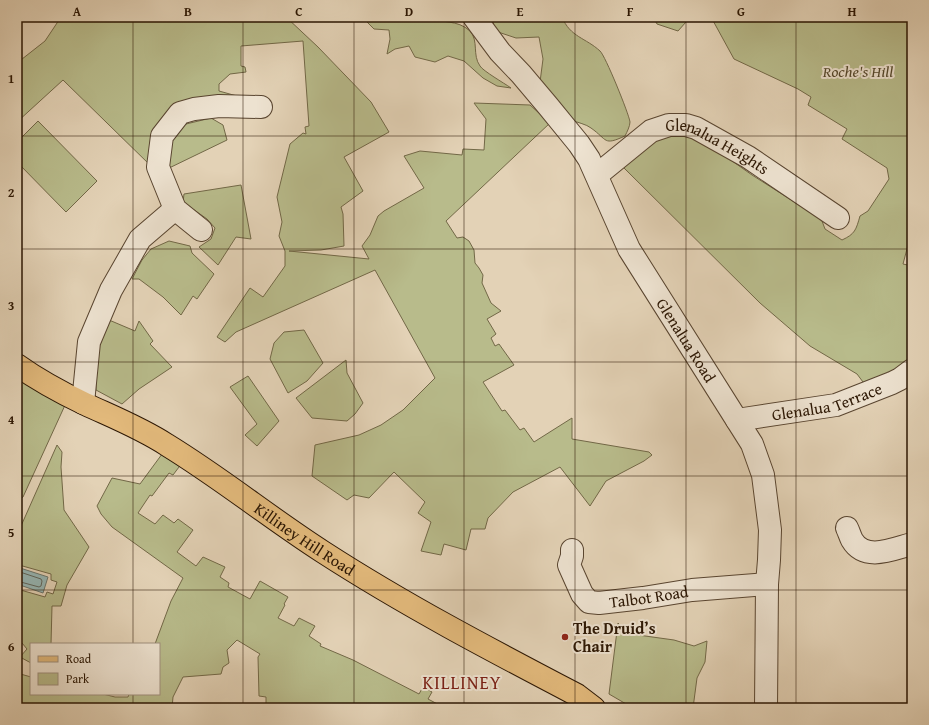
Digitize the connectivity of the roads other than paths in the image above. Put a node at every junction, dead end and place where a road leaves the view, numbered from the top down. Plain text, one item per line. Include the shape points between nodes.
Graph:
1 (474, 17) edge
2 (261, 107) dead end
3 (597, 175) junction
4 (175, 209) junction
5 (838, 218) dead end
6 (201, 230) dead end
7 (17, 365) edge
8 (912, 370) edge
9 (83, 403) junction
10 (737, 420) junction
11 (847, 528) dead end
12 (912, 544) edge
13 (572, 550) dead end
14 (767, 584) junction
15 (594, 708) edge
16 (766, 708) edge

1 - 3 street, Glenalua Road via 500,52 579,144
2 - 4 street via 219,106 194,109 180,113 168,127 162,136 158,167
3 - 5 street, Glenalua Heights via 651,131 669,125 686,125 748,157
3 - 10 street, Glenalua Road via 629,249
4 - 6 street
4 - 9 street via 140,239 111,290 89,342
7 - 9 main road, Killiney Hill Road
8 - 10 street, Glenalua Terrace via 892,383 836,405
9 - 15 main road, Killiney Hill Road via 166,444 323,553 410,605 577,695
10 - 14 street, Glenalua Road via 752,444 764,477 770,530
11 - 12 street via 852,540 863,550 874,553
13 - 14 street, Talbot Road via 568,566 582,594 589,602 599,603 692,590
14 - 16 street, Glenalua Road

